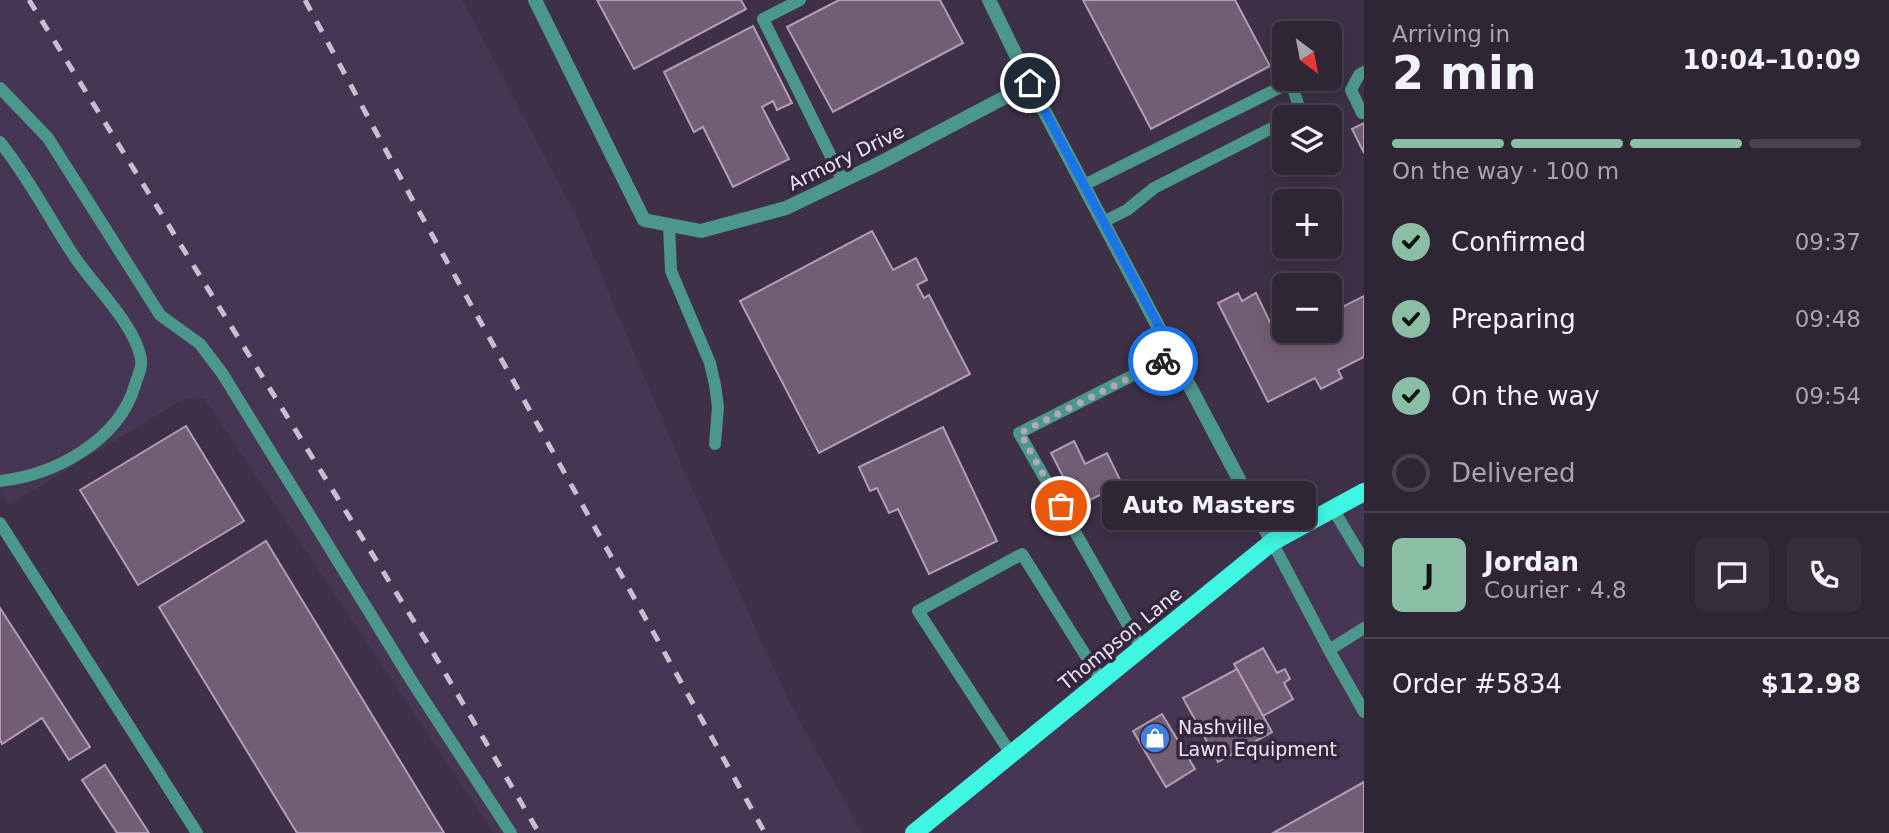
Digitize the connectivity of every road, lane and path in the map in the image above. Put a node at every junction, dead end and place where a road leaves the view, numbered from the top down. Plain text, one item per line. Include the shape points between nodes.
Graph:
1 (534, 0) edge
2 (800, 0) edge
3 (989, 0) edge
4 (1364, 72) edge
5 (1030, 83) junction
6 (0, 88) edge
7 (1297, 105) edge
8 (1362, 113) dead end
9 (1272, 128) edge
10 (0, 142) edge
11 (843, 181) junction
12 (1084, 185) junction
13 (1105, 221) junction
14 (669, 225) junction
15 (1174, 355) junction
16 (715, 444) dead end
17 (0, 481) edge
18 (1364, 492) edge
19 (1333, 509) junction
20 (0, 523) edge
21 (1272, 542) junction
22 (1364, 561) edge
23 (1364, 628) edge
24 (1141, 648) junction
25 (1329, 650) junction
26 (1101, 680) junction
27 (1364, 712) edge
28 (1011, 754) junction
29 (197, 833) edge
30 (511, 833) edge
31 (914, 833) edge

1 - 14 street, Armory Drive via 645,220
2 - 11 lane via 763,19
3 - 5 street
4 - 8 lane via 1351,90
5 - 11 street, Armory Drive
5 - 12 street
6 - 30 lane via 48,138 160,315 200,344 222,373
7 - 12 lane via 1293,88 1287,84
9 - 13 lane via 1154,188
10 - 17 lane via 73,256 131,332 142,362 123,411 94,444 61,465 22,479
11 - 14 street, Armory Drive via 786,208 701,231
12 - 13 street
13 - 15 street
14 - 16 lane via 671,271 715,385
15 - 21 street
15 - 24 lane via 1020,433
18 - 19 main road, Thompson Lane
19 - 21 main road, Thompson Lane
19 - 22 lane
20 - 29 lane
21 - 24 main road, Thompson Lane
21 - 25 lane
23 - 25 lane
24 - 26 main road, Thompson Lane
25 - 27 lane
26 - 28 main road, Thompson Lane
26 - 28 lane via 1022,554 918,611
28 - 31 main road, Thompson Lane

